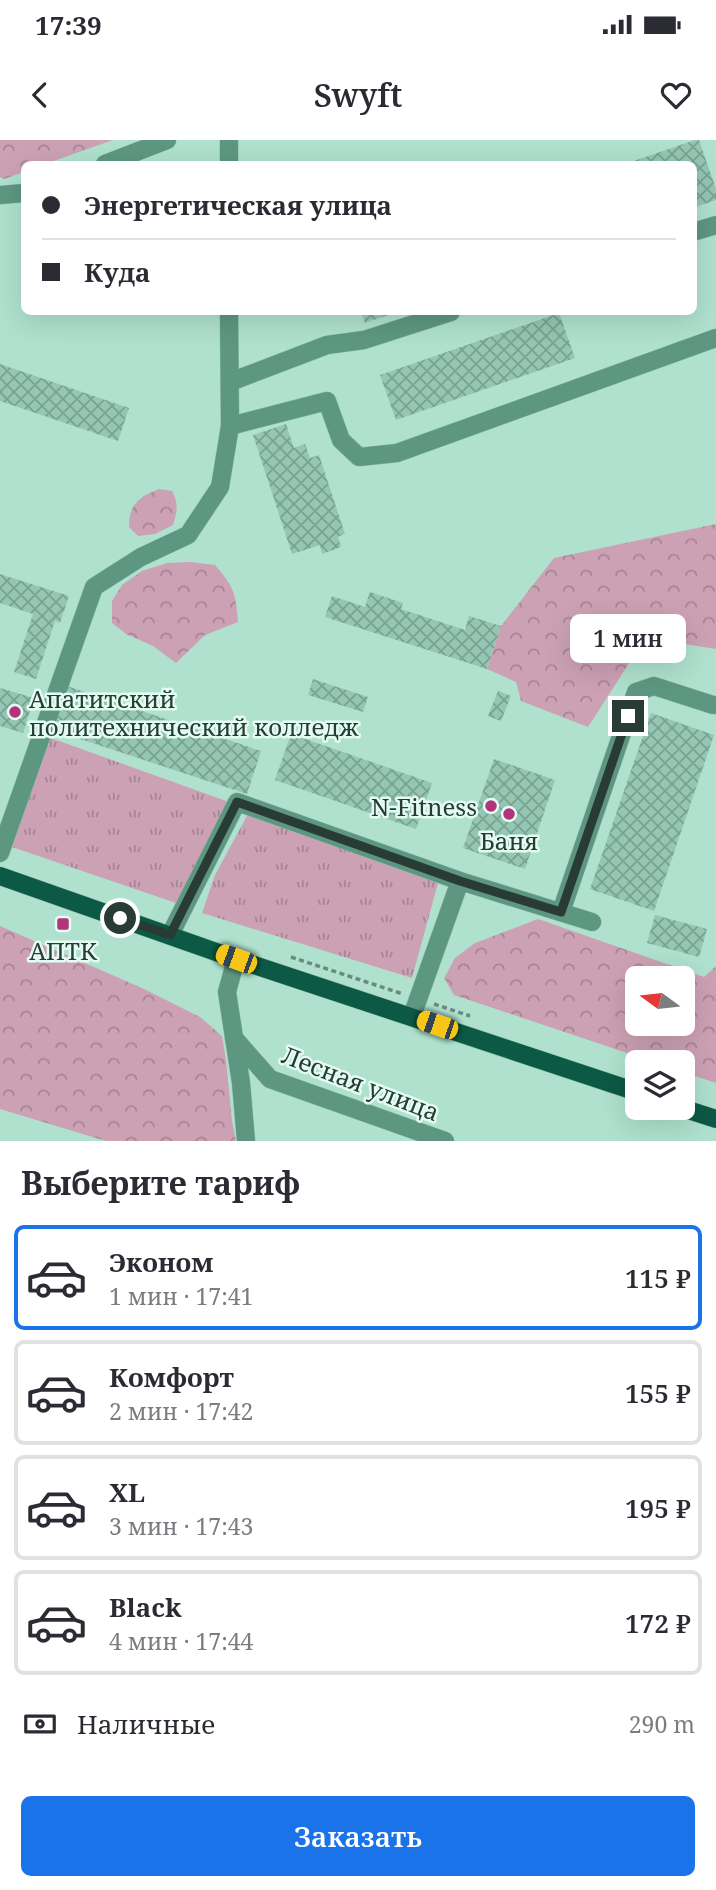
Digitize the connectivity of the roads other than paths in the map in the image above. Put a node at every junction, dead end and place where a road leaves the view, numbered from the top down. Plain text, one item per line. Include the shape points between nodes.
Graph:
1 (167, 140) edge
2 (229, 140) edge
3 (113, 161) edge
4 (229, 161) edge
5 (21, 192) edge
6 (0, 195) edge
7 (716, 225) edge
8 (697, 231) edge
9 (229, 315) edge
10 (442, 315) edge
11 (716, 338) edge
12 (229, 382) junction
13 (230, 426) junction
14 (712, 705) dead end
15 (0, 853) edge
16 (0, 876) edge
17 (460, 881) junction
18 (561, 912) junction
19 (592, 922) dead end
20 (170, 935) junction
21 (236, 959) junction
22 (412, 1016) junction
23 (234, 1038) junction
24 (625, 1088) edge
25 (695, 1112) edge
26 (716, 1119) edge
27 (246, 1141) edge
28 (445, 1141) edge

1 - 3 street
2 - 4 street
5 - 6 street
7 - 8 street
9 - 12 street
10 - 12 street via 364,340 327,345
11 - 13 street via 397,453 359,457 341,440 327,401
12 - 13 street
13 - 15 street via 220,487 188,535 141,557 94,587
14 - 18 street via 654,686 636,692
16 - 20 main road
17 - 18 street
17 - 20 street via 237,802
17 - 22 street
18 - 19 street
20 - 21 main road
21 - 22 main road
21 - 23 street via 227,992
22 - 24 main road
23 - 27 street
23 - 28 street, Лесная улица via 270,1079
25 - 26 main road

